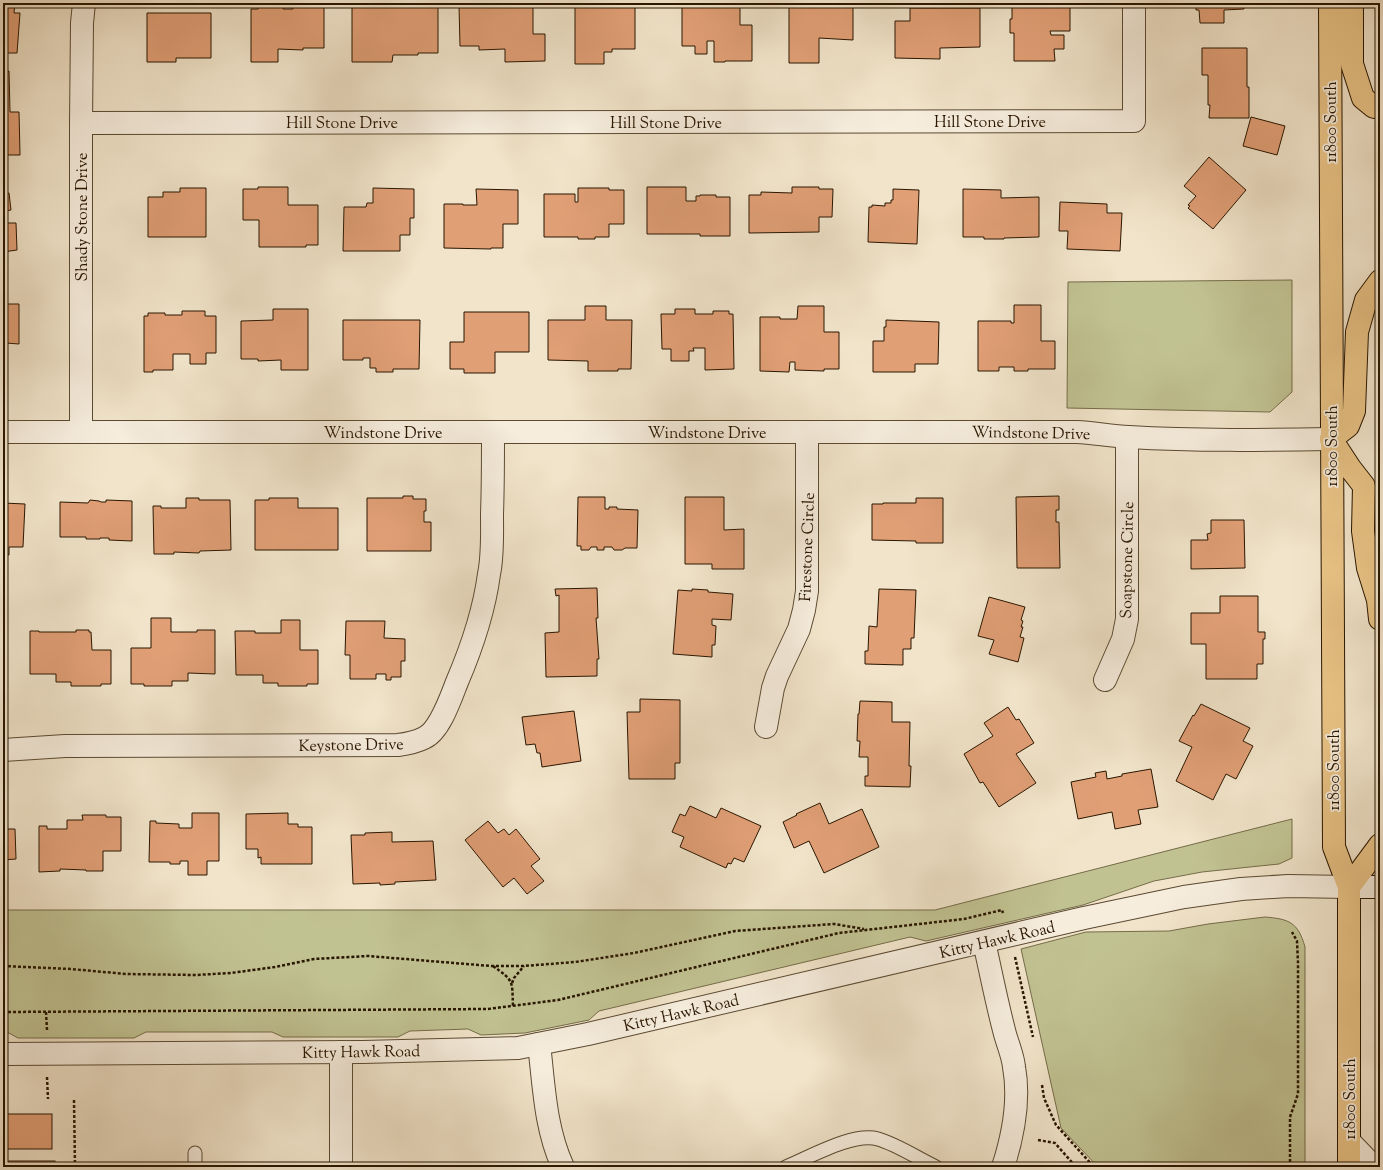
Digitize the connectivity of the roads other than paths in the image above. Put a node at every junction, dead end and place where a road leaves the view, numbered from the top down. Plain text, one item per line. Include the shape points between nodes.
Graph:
1 (84, 3) edge
2 (1134, 3) edge
3 (1330, 3) edge
4 (1352, 3) edge
5 (1380, 107) edge
6 (81, 123) junction
7 (1380, 281) edge
8 (3, 432) edge
9 (82, 432) junction
10 (493, 432) junction
11 (807, 432) junction
12 (1127, 437) junction
13 (1331, 439) junction
14 (1380, 619) edge
15 (1105, 680) dead end
16 (766, 726) dead end
17 (3, 750) edge
18 (1380, 845) edge
19 (1380, 886) edge
20 (1349, 887) junction
21 (984, 942) junction
22 (539, 1044) junction
23 (340, 1052) junction
24 (3, 1054) edge
25 (1349, 1141) junction
26 (195, 1153) dead end
27 (195, 1167) edge
28 (341, 1167) edge
29 (563, 1167) edge
30 (786, 1167) edge
31 (936, 1167) edge
32 (1003, 1167) edge
33 (1349, 1167) edge
34 (1374, 1167) edge

1 - 6 street, Shady Stone Drive
2 - 6 street, Hill Stone Drive via 1134,121
3 - 13 main road, 11800 South
4 - 5 main road via 1352,64 1362,98 1374,107
6 - 9 street, Shady Stone Drive
7 - 13 main road via 1366,300 1357,332 1354,411 1348,426
8 - 9 street, Windstone Drive
9 - 10 street, Windstone Drive
10 - 11 street, Windstone Drive
10 - 17 street, Keystone Drive via 490,574 477,631 454,690 442,717 426,738 398,745 65,746
11 - 12 street, Windstone Drive via 1077,432
11 - 16 street, Firestone Circle via 807,590 799,629 773,688
12 - 13 street, Windstone Drive
12 - 15 street, Soapstone Circle via 1127,619 1123,638
13 - 14 main road via 1364,486 1363,531 1368,568 1378,600
13 - 20 main road, 11800 South via 1334,847
18 - 20 main road
19 - 20 street, Kitty Hawk Road
20 - 21 street, Kitty Hawk Road via 1288,886 1212,892
20 - 25 main road, 11800 South
21 - 22 street, Kitty Hawk Road
21 - 32 street via 1014,1067 1014,1125
22 - 23 street, Kitty Hawk Road via 518,1048
22 - 29 street via 546,1112
23 - 24 street, Kitty Hawk Road
23 - 28 street
25 - 33 main road, 11800 South
25 - 34 street
26 - 27 lane
30 - 31 lane via 851,1139 864,1137 889,1143

